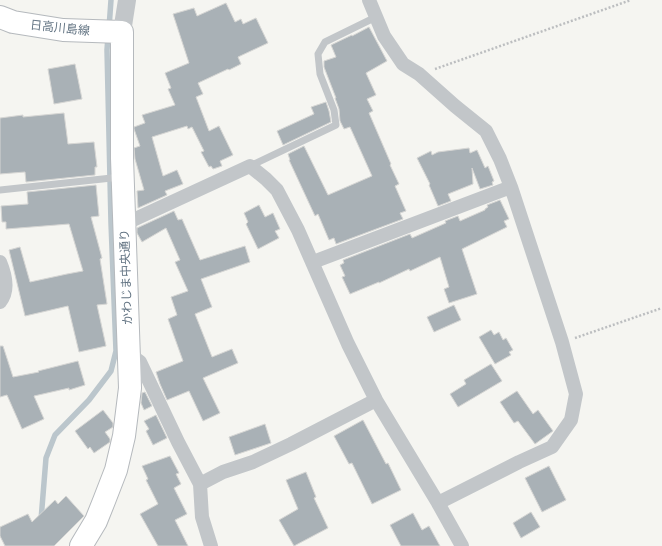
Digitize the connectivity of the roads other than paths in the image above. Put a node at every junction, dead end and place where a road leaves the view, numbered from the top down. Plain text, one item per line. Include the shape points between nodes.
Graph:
1 (127, 0) edge
2 (369, 0) edge
3 (0, 17) edge
4 (376, 18) junction
5 (122, 32) junction
6 (250, 166) junction
7 (123, 177) junction
8 (511, 187) junction
9 (0, 190) edge
10 (124, 220) junction
11 (0, 262) edge
12 (313, 262) junction
13 (0, 302) edge
14 (129, 354) junction
15 (376, 400) junction
16 (200, 484) junction
17 (438, 503) junction
18 (81, 546) edge
19 (211, 546) edge
20 (462, 546) edge

1 - 5 street, かわじま中央通り
2 - 4 street
3 - 5 main road, 日高川島線 via 13,22 63,30
4 - 6 lane via 325,42 318,54 320,74 334,110 336,125
4 - 8 street via 384,36 403,64 419,74 486,131
5 - 7 main road, かわじま中央通り
6 - 10 street via 133,220
6 - 12 street via 276,190
7 - 9 lane
7 - 10 main road, かわじま中央通り
8 - 12 street
8 - 17 street via 562,342 576,394 571,420 552,447
10 - 14 main road, かわじま中央通り
11 - 13 street via 6,286
12 - 15 street via 348,344
14 - 16 street via 140,362
14 - 18 main road, かわじま中央通り via 130,388 124,436 116,470 96,521
15 - 16 street via 291,444
15 - 17 street
16 - 19 street via 202,517
17 - 20 street

